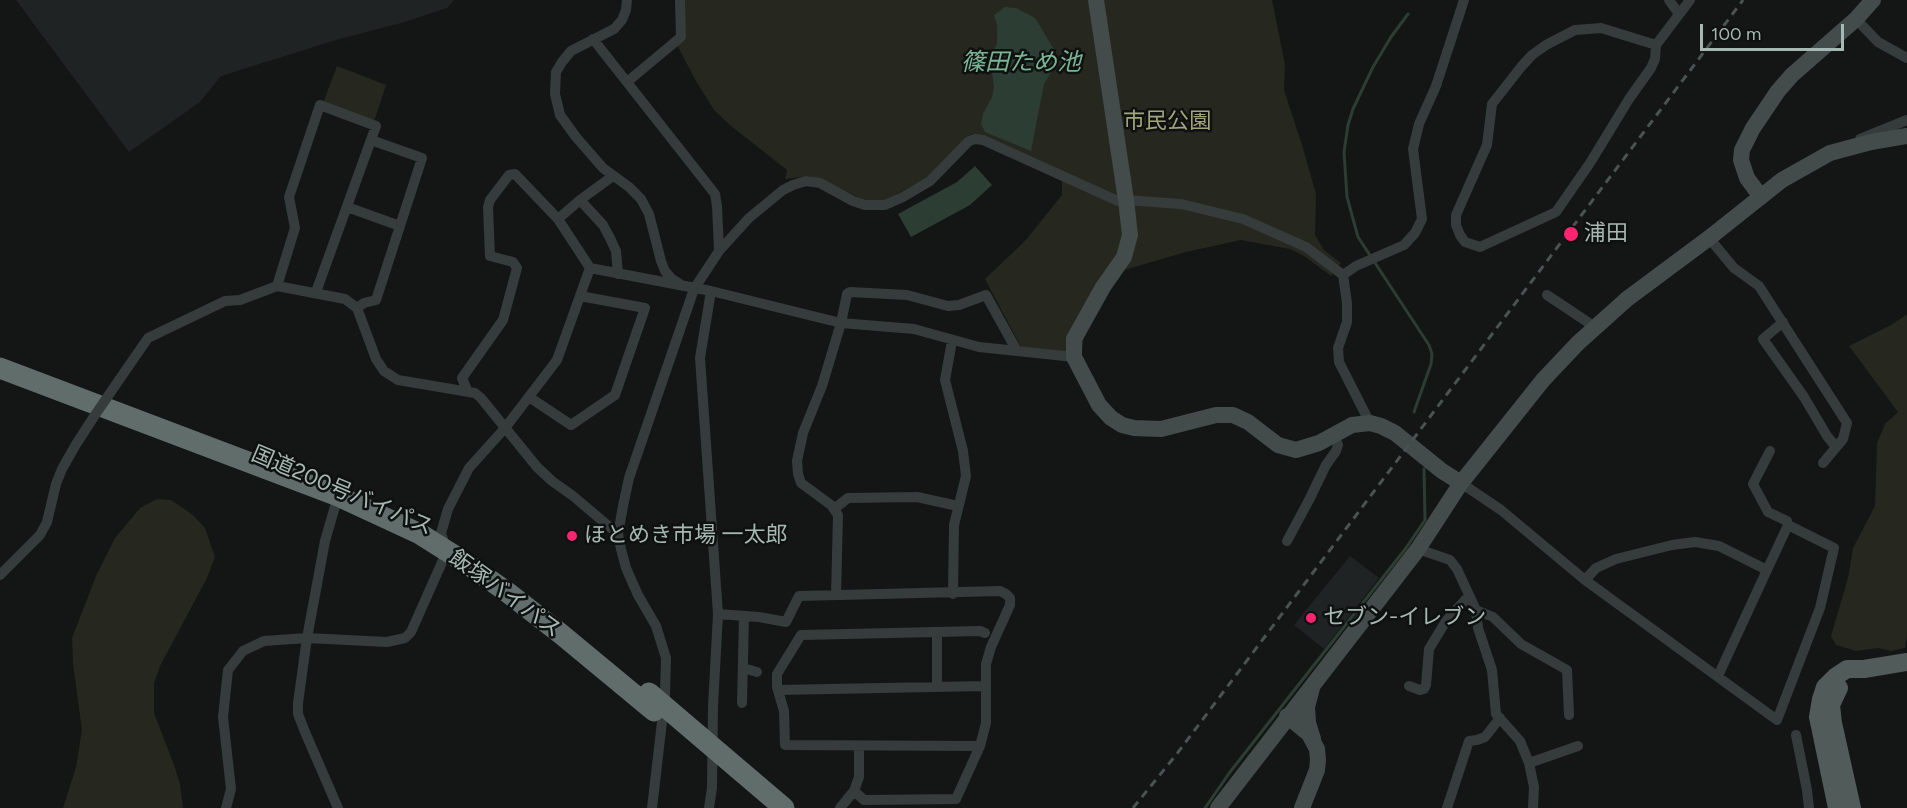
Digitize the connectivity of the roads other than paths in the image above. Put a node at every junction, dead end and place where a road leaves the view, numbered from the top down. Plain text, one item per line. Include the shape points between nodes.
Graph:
1 (627, 0) edge
2 (680, 0) edge
3 (1096, 0) edge
4 (1464, 0) edge
5 (1669, 0) edge
6 (1690, 0) edge
7 (1873, 0) edge
8 (1679, 14) junction
9 (1856, 19) junction
10 (593, 39) junction
11 (1656, 45) junction
12 (1907, 58) edge
13 (627, 82) junction
14 (1907, 120) edge
15 (1907, 136) edge
16 (371, 140) junction
17 (1830, 153) junction
18 (613, 176) junction
19 (1761, 197) junction
20 (580, 200) junction
21 (1126, 200) junction
22 (347, 207) junction
23 (558, 219) junction
24 (400, 226) junction
25 (1709, 238) junction
26 (719, 251) junction
27 (590, 268) junction
28 (618, 274) junction
29 (1343, 275) junction
30 (277, 286) junction
31 (689, 288) junction
32 (711, 291) junction
33 (316, 292) junction
34 (1547, 295) dead end
35 (580, 296) junction
36 (357, 308) junction
37 (841, 322) junction
38 (1783, 322) junction
39 (1595, 327) junction
40 (952, 340) junction
41 (1017, 351) junction
42 (0, 356) edge
43 (1074, 357) junction
44 (0, 368) edge
45 (467, 390) junction
46 (529, 397) junction
47 (1370, 423) junction
48 (505, 428) junction
49 (1334, 435) junction
50 (1836, 447) junction
51 (1770, 451) dead end
52 (1823, 463) dead end
53 (1461, 483) junction
54 (338, 496) junction
55 (958, 506) junction
56 (834, 509) junction
57 (1788, 525) junction
58 (618, 534) junction
59 (1287, 541) dead end
60 (444, 542) junction
61 (1418, 549) junction
62 (1767, 570) junction
63 (0, 575) edge
64 (1585, 580) junction
65 (953, 594) junction
66 (836, 595) junction
67 (1469, 596) junction
68 (1476, 610) junction
69 (718, 614) junction
70 (744, 616) junction
71 (937, 632) junction
72 (984, 633) dead end
73 (306, 638) junction
74 (1907, 662) edge
75 (743, 668) junction
76 (1864, 669) junction
77 (757, 672) dead end
78 (1718, 676) junction
79 (1313, 684) junction
80 (986, 686) junction
81 (1409, 686) dead end
82 (938, 687) junction
83 (778, 690) junction
84 (652, 702) junction
85 (742, 703) dead end
86 (1569, 715) dead end
87 (1287, 716) junction
88 (1500, 718) junction
89 (1796, 735) dead end
90 (1315, 742) junction
91 (1266, 743) junction
92 (859, 746) junction
93 (980, 746) junction
94 (1578, 746) dead end
95 (1529, 764) junction
96 (854, 791) junction
97 (895, 804) edge
98 (226, 808) edge
99 (338, 808) edge
100 (652, 808) edge
101 (709, 808) edge
102 (768, 808) edge
103 (784, 808) edge
104 (840, 808) edge
105 (1218, 808) edge
106 (1302, 808) edge
107 (1447, 808) edge
108 (1533, 808) edge
109 (1809, 808) edge
110 (1837, 808) edge
111 (1851, 808) edge

1 - 10 street via 622,20 615,29
2 - 13 street via 681,37
3 - 21 street
4 - 29 street via 1413,149 1422,219 1404,245
5 - 8 street
6 - 8 street
7 - 9 street
8 - 11 street
9 - 12 street via 1878,42
9 - 19 street via 1792,75 1753,128 1741,160 1747,178
10 - 13 street
10 - 18 street via 571,51 561,62 556,72 555,94 560,115
11 - 11 street via 1601,28 1575,30 1532,55 1492,104 1487,145 1456,215 1456,225 1466,242 1480,247 1556,212 1651,68
13 - 26 street via 715,194
14 - 17 street
15 - 17 street
16 - 22 street
16 - 24 street via 422,158
16 - 30 street via 376,126 320,105 289,197 295,228
17 - 19 street via 1782,180
18 - 20 street
18 - 31 street via 641,199 665,270
19 - 25 street
20 - 23 street
20 - 28 street via 610,238 616,251
21 - 26 street via 1118,201 975,139 930,181 885,205 853,201 820,183 792,185 770,199
21 - 29 street via 1181,204 1243,219 1306,247
21 - 43 street via 1130,235 1124,256 1074,339
22 - 24 street
22 - 33 street
23 - 27 street
23 - 45 street via 513,173 490,200 490,256 513,262 517,268 503,320 462,378
24 - 36 street via 376,300
25 - 38 street via 1734,268 1759,286
25 - 39 street
26 - 31 street
27 - 28 street
27 - 35 street
28 - 31 street
29 - 47 street via 1347,322 1338,348 1339,362
30 - 33 street
30 - 63 street, bridge via 240,300 225,301 148,338 62,470 40,535
31 - 32 street
31 - 58 street via 629,478
32 - 37 street
32 - 69 street via 700,358
33 - 36 street via 345,299
34 - 39 street
35 - 46 street via 557,360
35 - 46 street via 645,308 615,395 571,424
36 - 45 street via 384,371 398,380
37 - 40 street via 914,329
37 - 41 street via 850,292 907,295 948,306 986,296
37 - 56 street via 797,461 801,483
38 - 50 street via 1847,423 1843,439
38 - 50 street via 1762,339
39 - 53 street via 1543,380
40 - 41 street
40 - 55 street via 945,380 966,476
41 - 43 street
42 - 60 highway, 国道200号バイパス via 342,486 398,510
43 - 49 street via 1099,405 1122,425 1161,429 1216,415 1233,415 1278,445 1296,450
44 - 54 highway, 飯塚バイパス
45 - 48 street via 482,398
46 - 48 street
47 - 49 street via 1352,425
47 - 53 street via 1395,434
48 - 58 street via 552,482
48 - 60 street via 469,468 448,509
49 - 59 street via 1336,451
50 - 52 street
51 - 57 street via 1753,484 1768,512
53 - 61 street
53 - 64 street via 1501,510
54 - 60 highway, 飯塚バイパス
54 - 73 street
55 - 56 street via 917,497 848,498
55 - 65 street
56 - 66 street via 838,515
57 - 62 street
57 - 78 street via 1834,548 1820,608 1777,720
58 - 100 street via 626,568 656,626 666,658
60 - 73 street via 411,632 405,638 387,642
60 - 84 highway, 国道200号バイパス via 487,561 529,593
61 - 67 street via 1450,560
61 - 79 street
62 - 64 street via 1719,546 1695,542 1616,559 1596,568
62 - 78 street
64 - 78 street
65 - 66 street
65 - 80 street via 1000,591 1010,598 986,664
66 - 70 street via 799,596 786,622
67 - 68 street
67 - 81 street via 1446,621 1429,649 1424,689
68 - 86 street via 1493,617 1521,644 1567,670
68 - 88 street via 1492,670 1496,714
69 - 70 street
69 - 101 street
70 - 75 street
71 - 72 street
71 - 82 street
71 - 83 street via 801,635 777,674
73 - 98 street via 264,640 243,651 228,670 223,717 231,789
73 - 99 street via 298,714
74 - 76 main road
75 - 77 street
75 - 85 street
76 - 110 main road via 1847,669 1835,677 1821,699 1818,717
76 - 111 main road via 1841,685 1832,705
79 - 87 street
79 - 90 street via 1307,707
80 - 82 street
80 - 93 street via 986,723
82 - 83 street
83 - 92 street via 784,711 785,745
84 - 102 highway
84 - 103 highway, 国道200号バイパス, bridge
87 - 90 street
87 - 91 street
88 - 95 street via 1520,741
88 - 107 street via 1485,737 1469,741
89 - 109 street
90 - 91 street via 1293,734
90 - 106 street via 1317,770
91 - 105 street
92 - 93 street
92 - 96 street via 859,777
93 - 97 street via 956,799
94 - 95 street
95 - 108 street
96 - 97 street via 864,800
96 - 104 street

